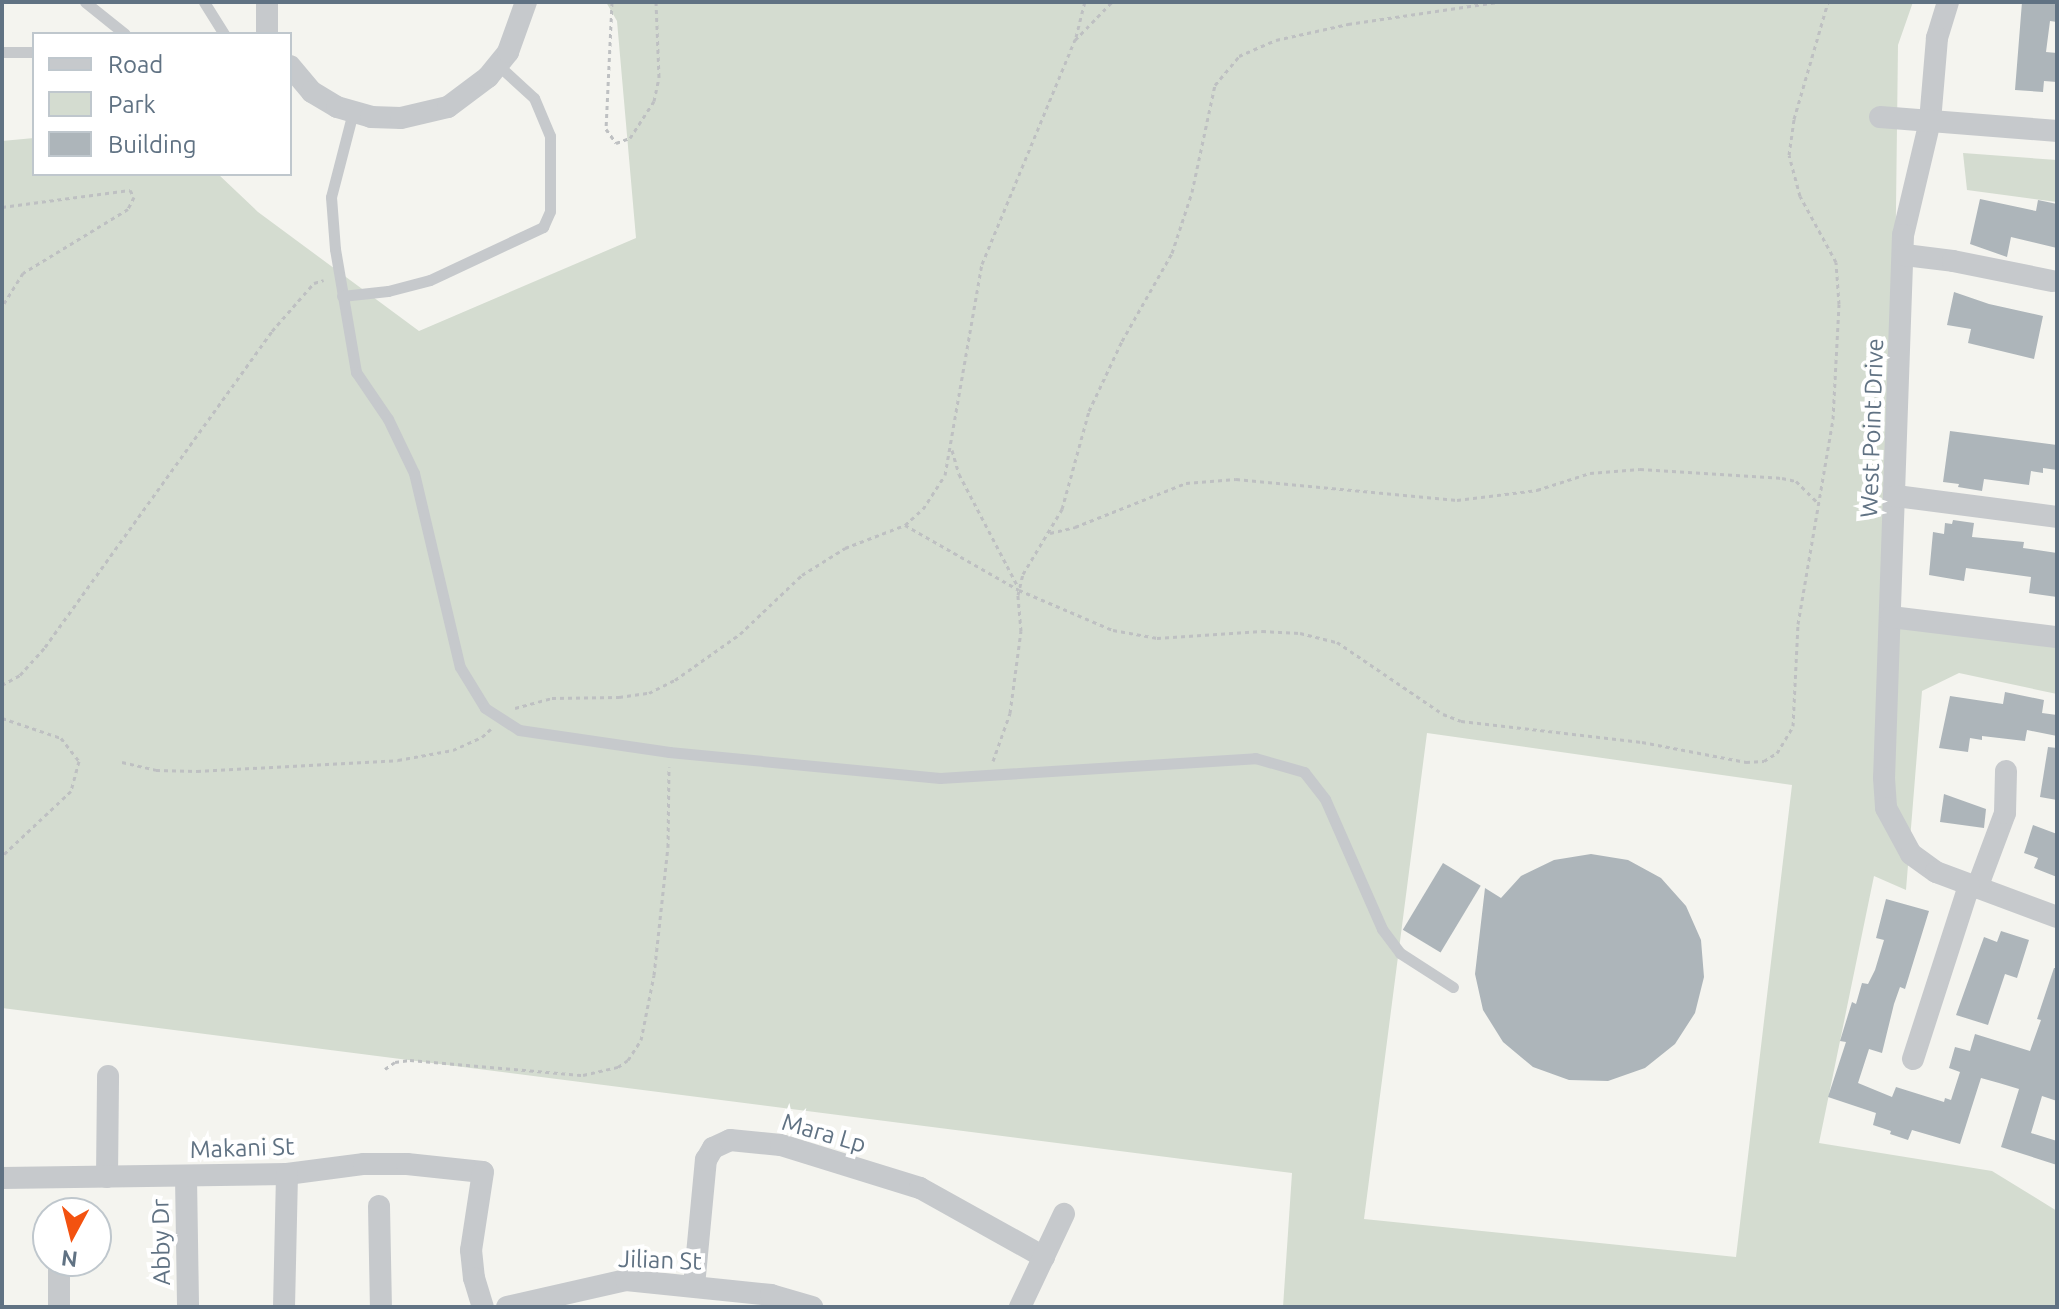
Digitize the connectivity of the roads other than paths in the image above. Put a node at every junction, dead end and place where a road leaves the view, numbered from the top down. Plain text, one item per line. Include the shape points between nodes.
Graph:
1 (85, 2) edge
2 (204, 2) edge
3 (267, 2) edge
4 (526, 2) edge
5 (1948, 2) edge
6 (122, 32) edge
7 (223, 32) edge
8 (267, 32) edge
9 (2, 52) edge
10 (32, 52) edge
11 (498, 65) junction
12 (292, 68) edge
13 (353, 112) junction
14 (1880, 117) dead end
15 (1930, 121) junction
16 (2057, 131) edge
17 (1905, 255) junction
18 (2052, 281) dead end
19 (342, 296) junction
20 (1896, 496) junction
21 (2057, 517) edge
22 (1891, 617) junction
23 (2057, 637) edge
24 (2006, 771) dead end
25 (1973, 887) junction
26 (2057, 917) edge
27 (1453, 987) dead end
28 (1913, 1059) dead end
29 (108, 1076) dead end
30 (287, 1174) junction
31 (107, 1177) junction
32 (186, 1177) junction
33 (2, 1178) edge
34 (379, 1206) dead end
35 (1064, 1214) dead end
36 (1044, 1257) junction
37 (59, 1277) edge
38 (694, 1286) junction
39 (59, 1307) edge
40 (188, 1307) edge
41 (284, 1307) edge
42 (381, 1307) edge
43 (483, 1307) edge
44 (507, 1307) edge
45 (812, 1307) edge
46 (1020, 1307) edge

1 - 6 lane
2 - 7 lane
3 - 8 street
4 - 11 street
5 - 15 street, West Point Drive via 1937,38
9 - 10 lane
11 - 13 street via 448,107 401,118
11 - 19 lane via 534,98 550,136 550,211 543,227 430,280
12 - 13 street via 312,92
13 - 19 lane via 331,197
14 - 15 street
15 - 16 street
15 - 17 street, West Point Drive via 1903,235
17 - 18 street
17 - 20 street, West Point Drive
19 - 27 lane via 356,372 388,419 414,473 460,667 485,708 501,719 519,730 669,752 940,778 1255,758 1304,772 1325,799 1382,929 1400,953
20 - 21 street
20 - 22 street, West Point Drive
22 - 23 street
22 - 25 street, West Point Drive via 1886,808 1911,854 1936,872
24 - 25 street via 2005,813
25 - 26 street
25 - 28 street
29 - 31 street
30 - 32 street, Makani St
30 - 41 street
30 - 43 street, Makani St via 364,1164 483,1172 471,1250
31 - 32 street, Makani St
31 - 33 street, Makani St
32 - 40 street, Abby Dr
34 - 42 street
35 - 36 street
36 - 38 street, Mara Lp via 926,1190 781,1145 734,1139 718,1144 706,1160
36 - 46 street
37 - 39 street
38 - 44 street, Jilian St via 626,1280
38 - 45 street, Jilian St via 771,1295

